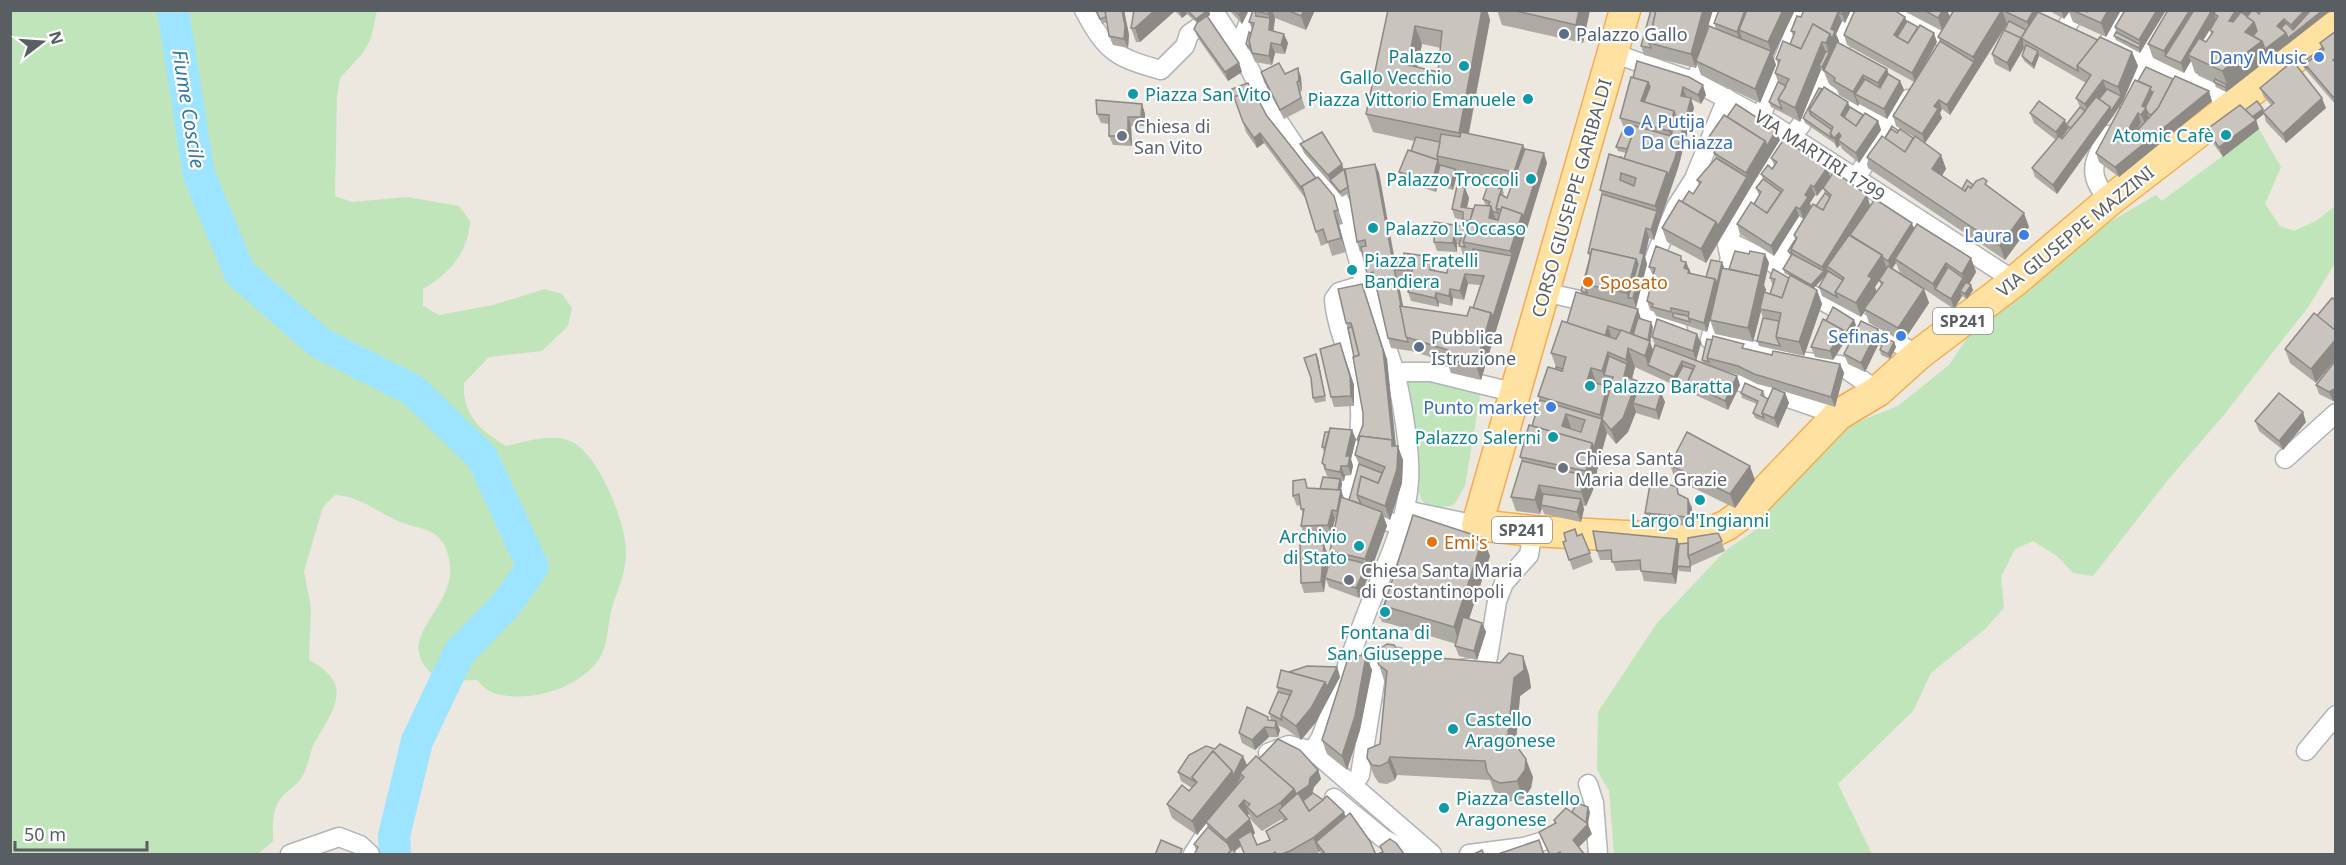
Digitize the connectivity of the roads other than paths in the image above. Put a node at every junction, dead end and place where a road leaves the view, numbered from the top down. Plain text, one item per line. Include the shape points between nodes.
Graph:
1 (1084, 10) edge
2 (1254, 10) edge
3 (1625, 10) edge
4 (1720, 10) edge
5 (1803, 10) edge
6 (1858, 10) edge
7 (1894, 10) edge
8 (2077, 10) edge
9 (2128, 10) edge
10 (2177, 10) edge
11 (2228, 10) edge
12 (1215, 13) edge
13 (2049, 18) edge
14 (2067, 26) junction
15 (2336, 26) edge
16 (1712, 37) junction
17 (1731, 45) edge
18 (2107, 45) junction
19 (1238, 48) junction
20 (1840, 48) junction
21 (1612, 53) junction
22 (1934, 56) edge
23 (1761, 57) edge
24 (1859, 59) edge
25 (2145, 62) junction
26 (1782, 64) junction
27 (2184, 80) junction
28 (1695, 82) junction
29 (1821, 86) junction
30 (1912, 86) edge
31 (1727, 98) junction
32 (2237, 103) junction
33 (1761, 117) junction
34 (1888, 129) junction
35 (1793, 138) junction
36 (1849, 174) junction
37 (1829, 188) edge
38 (2109, 201) junction
39 (1816, 207) edge
40 (1925, 222) junction
41 (1726, 240) junction
42 (1913, 242) edge
43 (1777, 265) junction
44 (2015, 281) junction
45 (1366, 288) junction
46 (1544, 292) junction
47 (1824, 296) junction
48 (1641, 314) junction
49 (1867, 318) junction
50 (1822, 323) edge
51 (1710, 340) junction
52 (1814, 342) edge
53 (1918, 355) junction
54 (1806, 362) junction
55 (1840, 365) junction
56 (1699, 366) edge
57 (1395, 372) junction
58 (1878, 391) junction
59 (1516, 393) junction
60 (2336, 413) edge
61 (1838, 415) junction
62 (2285, 459) dead end
63 (1408, 517) junction
64 (1477, 525) junction
65 (1533, 531) junction
66 (1418, 661) edge
67 (1440, 665) edge
68 (2336, 716) edge
69 (2306, 751) dead end
70 (1312, 752) junction
71 (1255, 770) edge
72 (1588, 784) dead end
73 (1353, 786) junction
74 (1334, 798) dead end
75 (1221, 813) edge
76 (1541, 842) edge
77 (290, 855) edge
78 (370, 855) edge
79 (1193, 855) edge
80 (1412, 855) edge
81 (1432, 855) edge
82 (1469, 855) edge
83 (1598, 855) edge

1 - 12 street via 1110,51 1161,70 1185,46 1189,34
2 - 19 street
3 - 21 main road, CORSO GIUSEPPE GARIBALDI / SP241
4 - 16 street
5 - 26 street
6 - 20 street
7 - 22 street via 1949,31
8 - 14 street
9 - 18 street
10 - 25 street
11 - 27 street
12 - 19 street
13 - 14 street
14 - 18 street
15 - 32 main road, VIA GIUSEPPE MAZZINI / SP241
16 - 17 street
16 - 28 street
18 - 25 street
19 - 45 street via 1277,119 1309,167 1341,203
20 - 24 street
20 - 29 street
21 - 28 street, VIA MARTIRI 1799
21 - 46 main road, CORSO GIUSEPPE GARIBALDI / SP241
23 - 26 street
25 - 27 street
25 - 38 street via 2093,163 2097,186
26 - 33 street
27 - 32 street
28 - 31 street, VIA MARTIRI 1799
29 - 34 street
29 - 35 street
30 - 34 street
31 - 33 street, VIA MARTIRI 1799
31 - 48 street via 1694,179 1676,207 1658,249
32 - 38 main road, VIA GIUSEPPE MAZZINI / SP241
33 - 35 street, VIA MARTIRI 1799
34 - 36 street
35 - 36 street, VIA MARTIRI 1799
35 - 41 street via 1782,148
36 - 37 street
36 - 40 street, VIA MARTIRI 1799 via 1878,200
38 - 44 main road, VIA GIUSEPPE MAZZINI / SP241
39 - 43 street
40 - 42 street
40 - 44 street, VIA MARTIRI 1799
41 - 43 street
41 - 51 street via 1730,258
43 - 47 street via 1784,279
44 - 53 main road, VIA GIUSEPPE MAZZINI / SP241
45 - 57 street
45 - 63 street via 1339,292 1334,299 1360,411 1357,458 1346,507
46 - 48 street
46 - 59 main road, CORSO GIUSEPPE GARIBALDI / SP241
47 - 49 street
47 - 50 street
48 - 51 street
49 - 53 street
49 - 55 street
51 - 54 street
52 - 54 street
53 - 58 main road, VIA GIUSEPPE MAZZINI / SP241
54 - 55 street
55 - 58 street
56 - 61 street
57 - 59 street via 1431,372
57 - 63 street via 1409,480
58 - 61 main road, VIA GIUSEPPE MAZZINI / SP241
59 - 64 main road, CORSO GIUSEPPE GARIBALDI / SP241
60 - 62 street
61 - 65 main road, VIA GIUSEPPE MAZZINI / SP241 via 1746,512 1708,534 1662,538
63 - 64 street
63 - 70 street via 1322,737
64 - 65 main road, SP241
65 - 67 street via 1529,555 1504,584 1497,601 1488,657 1468,669
66 - 73 street via 1392,656 1379,664 1360,775
68 - 69 street
70 - 71 street via 1298,745 1282,746 1268,752
70 - 73 street
72 - 83 street via 1594,803
73 - 81 street
74 - 80 street via 1376,833
75 - 79 street via 1194,848
76 - 82 street
77 - 78 street via 339,837 360,844

